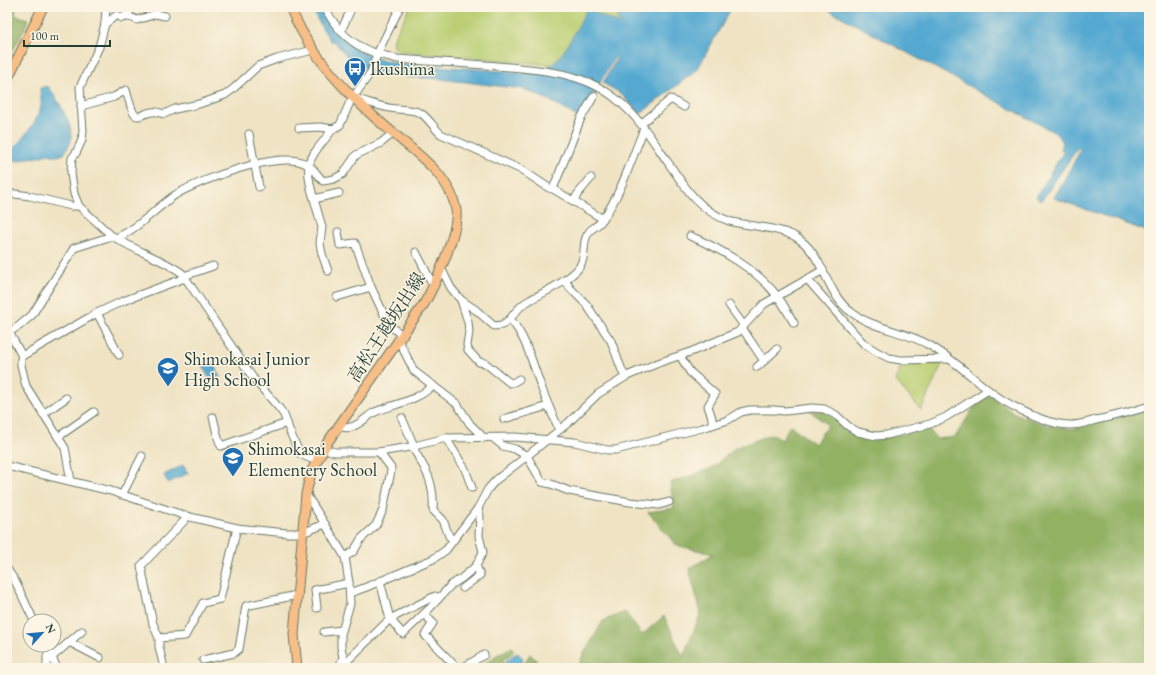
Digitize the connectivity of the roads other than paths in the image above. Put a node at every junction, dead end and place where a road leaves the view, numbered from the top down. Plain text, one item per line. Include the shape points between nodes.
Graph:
1 (43, 7) edge
2 (106, 7) edge
3 (134, 7) edge
4 (290, 7) edge
5 (325, 7) edge
6 (352, 7) edge
7 (400, 7) edge
8 (125, 16) junction
9 (165, 16) dead end
10 (105, 24) junction
11 (341, 32) junction
12 (313, 50) junction
13 (377, 55) junction
14 (7, 80) edge
15 (594, 96) dead end
16 (353, 98) junction
17 (81, 106) junction
18 (684, 107) dead end
19 (641, 124) junction
20 (298, 128) dead end
21 (332, 129) junction
22 (393, 133) junction
23 (249, 134) dead end
24 (255, 165) junction
25 (308, 165) junction
26 (591, 178) dead end
27 (258, 187) dead end
28 (553, 189) junction
29 (7, 193) edge
30 (339, 193) dead end
31 (314, 199) junction
32 (574, 202) junction
33 (79, 206) junction
34 (603, 219) junction
35 (338, 232) dead end
36 (690, 236) dead end
37 (114, 237) junction
38 (416, 252) dead end
39 (213, 266) dead end
40 (441, 268) junction
41 (822, 270) junction
42 (328, 271) dead end
43 (184, 277) junction
44 (807, 279) junction
45 (565, 280) junction
46 (371, 287) junction
47 (434, 287) junction
48 (778, 296) junction
49 (337, 297) dead end
50 (461, 300) junction
51 (729, 305) dead end
52 (96, 313) junction
53 (510, 319) junction
54 (794, 322) dead end
55 (743, 327) junction
56 (8, 328) edge
57 (400, 337) junction
58 (777, 349) dead end
59 (120, 355) dead end
60 (22, 356) junction
61 (680, 356) junction
62 (950, 359) junction
63 (764, 361) junction
64 (757, 367) dead end
65 (628, 376) junction
66 (519, 379) dead end
67 (433, 385) junction
68 (988, 390) junction
69 (66, 398) dead end
70 (548, 406) junction
71 (1149, 406) edge
72 (94, 412) dead end
73 (43, 414) junction
74 (213, 417) dead end
75 (402, 418) dead end
76 (504, 419) dead end
77 (287, 423) junction
78 (712, 425) junction
79 (339, 426) junction
80 (559, 429) junction
81 (58, 437) junction
82 (446, 438) junction
83 (484, 438) junction
84 (493, 438) junction
85 (546, 440) junction
86 (414, 446) junction
87 (324, 449) junction
88 (379, 452) junction
89 (142, 456) dead end
90 (528, 456) junction
91 (317, 460) junction
92 (7, 466) edge
93 (71, 481) junction
94 (472, 488) dead end
95 (306, 494) junction
96 (122, 495) junction
97 (669, 502) dead end
98 (478, 508) junction
99 (186, 516) junction
100 (325, 524) junction
101 (237, 528) junction
102 (302, 533) junction
103 (453, 540) junction
104 (345, 557) junction
105 (476, 566) junction
106 (7, 569) edge
107 (380, 581) junction
108 (349, 583) junction
109 (463, 588) dead end
110 (350, 593) junction
111 (297, 595) junction
112 (439, 598) junction
113 (317, 608) dead end
114 (30, 613) edge
115 (424, 614) junction
116 (390, 619) junction
117 (342, 630) junction
118 (82, 631) dead end
119 (324, 632) dead end
120 (159, 638) junction
121 (69, 642) junction
122 (50, 654) junction
123 (484, 655) dead end
124 (100, 658) dead end
125 (203, 660) dead end
126 (344, 661) junction
127 (47, 668) edge
128 (57, 668) edge
129 (164, 668) edge
130 (297, 668) edge
131 (339, 668) edge
132 (353, 668) edge
133 (457, 668) edge
134 (462, 668) edge

1 - 14 main road
2 - 10 street
3 - 8 street
4 - 12 main road, 高松王越坂出線
5 - 11 street
6 - 11 street
7 - 13 street
8 - 9 street via 137,20 156,14
8 - 10 street via 122,18 117,15
10 - 17 street via 99,47 80,87
11 - 13 street via 365,50
12 - 16 main road, 高松王越坂出線
12 - 17 street via 258,66 225,95 164,114 153,111 137,116 133,113 126,90 114,97
13 - 16 street via 371,72
13 - 19 street via 398,59 527,68 568,75 590,83 614,97
15 - 28 street via 581,118
16 - 21 street via 340,125
16 - 22 main road, 高松王越坂出線
16 - 28 street via 385,108 419,112 441,134 522,170
17 - 33 street via 82,140 72,158 71,173 74,194
18 - 19 street via 672,99
19 - 34 street via 621,187
19 - 41 street via 689,193 706,210 729,221 777,230 794,236 813,254
20 - 21 street
21 - 25 street
22 - 25 street via 381,143 356,155 338,177 323,181
22 - 40 main road, 高松王越坂出線 via 431,165 450,190 454,201 456,224
23 - 24 street
24 - 25 street via 286,159
24 - 27 street
24 - 37 street via 198,183 177,194 137,226
25 - 31 street via 308,179
26 - 32 street
28 - 32 street
29 - 33 street
30 - 31 street
31 - 42 street via 322,227 322,254
32 - 34 street
33 - 37 street
34 - 45 street via 586,237 580,267
35 - 46 street via 340,245 355,243
36 - 48 street via 731,256 757,275
37 - 43 street via 143,254 173,267
37 - 56 street via 74,248 32,315 19,326
38 - 47 street
39 - 43 street
40 - 47 main road, 高松王越坂出線
40 - 50 street via 451,288
41 - 44 street
41 - 62 street via 836,296 852,313 914,338
43 - 52 street
43 - 77 street via 250,373 279,408
44 - 48 street
44 - 62 street via 864,344 879,353 901,360
45 - 53 street via 528,300
45 - 65 street via 612,341 623,372
46 - 49 street
46 - 57 street via 389,325
47 - 57 main road, 高松王越坂出線
48 - 54 street
48 - 55 street via 764,304
50 - 53 street via 494,326 502,325
50 - 66 street via 468,322 468,350 479,362 485,363 510,383
51 - 55 street
52 - 59 street
52 - 60 street
53 - 70 street via 530,354
55 - 61 street via 738,332
55 - 63 street
56 - 60 street
57 - 67 street via 414,371
57 - 79 main road, 高松王越坂出線
58 - 63 street
60 - 73 street via 21,365 26,386
61 - 65 street
61 - 78 street via 690,372 715,394 708,406
62 - 68 street
63 - 64 street
65 - 80 street via 598,394
67 - 79 street via 427,392 374,413 352,427
67 - 83 street via 457,404 470,424
68 - 71 street via 1040,419 1069,425
68 - 78 street via 946,417 930,424 887,435 876,436 858,432 836,415 824,409 812,408 785,411 750,410
69 - 73 street
70 - 76 street
70 - 80 street
72 - 81 street
73 - 81 street
74 - 77 street via 221,446
75 - 86 street
77 - 91 street via 300,454
78 - 85 street via 616,450 575,442
79 - 87 main road, 高松王越坂出線
80 - 85 street
81 - 93 street via 65,448
82 - 83 street
82 - 86 street
82 - 94 street via 465,469
83 - 84 street
84 - 85 street
84 - 90 street via 503,446
85 - 90 street
86 - 88 street
86 - 103 street via 432,489 433,510 443,520
87 - 88 street via 335,452
87 - 91 main road, 高松王越坂出線
88 - 104 street via 391,468 383,510 376,525 361,539 354,551
89 - 96 street
90 - 97 street via 545,484 552,484 568,491 630,502 659,505
90 - 98 street via 496,480
91 - 95 main road, 高松王越坂出線
92 - 93 street
93 - 96 street
95 - 100 street
95 - 102 main road, 高松王越坂出線
96 - 99 street
98 - 103 street
98 - 105 street via 479,536 483,552
99 - 101 street
99 - 120 street via 141,566 153,624
100 - 102 street
100 - 104 street
101 - 102 street
101 - 120 street via 220,599 203,603 185,636
102 - 111 main road, 高松王越坂出線
103 - 107 street via 446,550 433,559
104 - 108 street
105 - 109 street via 480,575
105 - 112 street
106 - 114 street
107 - 110 street
107 - 116 street
108 - 110 street
108 - 113 street via 315,590
110 - 117 street via 349,611
111 - 125 street via 246,606 239,649 234,653
111 - 130 main road, 高松王越坂出線 via 294,634
112 - 115 street
112 - 116 street via 435,596
115 - 116 street via 403,634
115 - 133 street via 433,623 425,636
116 - 126 street
117 - 119 street
117 - 126 street
118 - 121 street
120 - 129 street
121 - 122 street
121 - 124 street
122 - 127 street via 47,656
122 - 128 street
123 - 134 street
126 - 131 street
126 - 132 street

